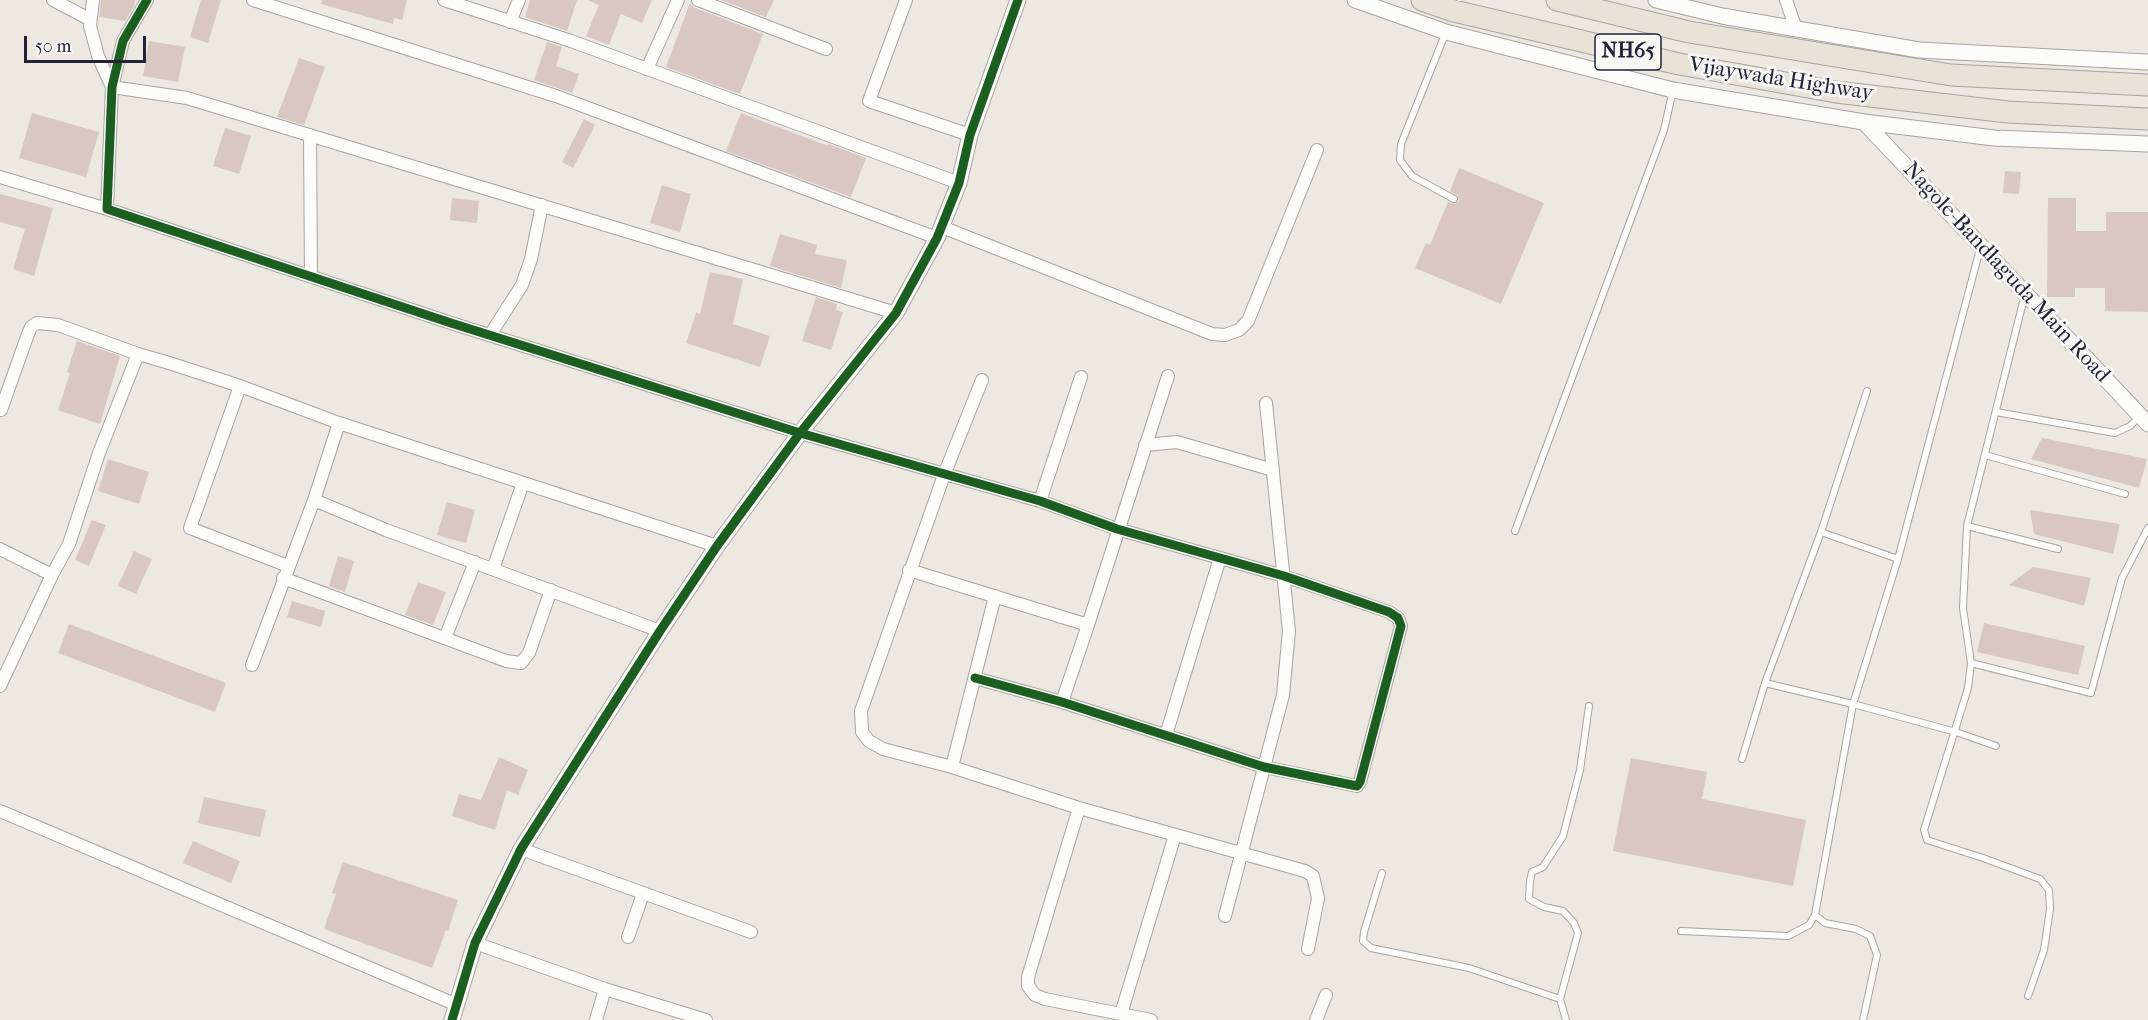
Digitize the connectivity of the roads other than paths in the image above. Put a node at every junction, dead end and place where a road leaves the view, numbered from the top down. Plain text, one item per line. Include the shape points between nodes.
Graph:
1 (53, 0) edge
2 (93, 0) edge
3 (147, 0) edge
4 (253, 0) edge
5 (444, 0) edge
6 (519, 0) edge
7 (678, 0) edge
8 (698, 0) edge
9 (906, 0) edge
10 (1018, 0) edge
11 (1355, 0) edge
12 (1422, 0) edge
13 (1557, 0) edge
14 (1656, 0) edge
15 (1786, 0) edge
16 (89, 19) junction
17 (510, 22) junction
18 (1797, 29) junction
19 (1446, 32) junction
20 (826, 49) dead end
21 (2148, 62) edge
22 (647, 69) junction
23 (2148, 85) edge
24 (112, 87) junction
25 (1673, 90) junction
26 (2148, 119) edge
27 (1864, 122) junction
28 (310, 135) junction
29 (970, 135) junction
30 (2148, 144) edge
31 (1317, 150) dead end
32 (0, 177) edge
33 (959, 183) junction
34 (1454, 199) dead end
35 (542, 205) junction
36 (107, 209) junction
37 (940, 232) junction
38 (1980, 248) junction
39 (311, 277) junction
40 (2025, 294) junction
41 (896, 313) junction
42 (490, 335) junction
43 (138, 354) junction
44 (1168, 376) dead end
45 (1081, 377) dead end
46 (982, 380) dead end
47 (240, 386) junction
48 (1867, 391) dead end
49 (1266, 403) dead end
50 (1, 410) edge
51 (1996, 412) junction
52 (2144, 419) edge
53 (339, 423) junction
54 (800, 432) junction
55 (1145, 445) junction
56 (1985, 455) junction
57 (1273, 470) junction
58 (944, 475) junction
59 (523, 483) junction
60 (2125, 494) dead end
61 (314, 500) junction
62 (1040, 501) junction
63 (1967, 526) junction
64 (2148, 528) edge
65 (1117, 529) junction
66 (1515, 531) dead end
67 (1821, 532) junction
68 (717, 546) junction
69 (0, 549) edge
70 (2058, 549) dead end
71 (1220, 558) junction
72 (1898, 559) junction
73 (475, 562) junction
74 (288, 566) junction
75 (494, 569) junction
76 (909, 570) junction
77 (52, 576) junction
78 (1284, 576) junction
79 (283, 578) junction
80 (551, 590) junction
81 (995, 596) junction
82 (1088, 625) junction
83 (660, 631) junction
84 (445, 638) junction
85 (1971, 663) junction
86 (252, 665) dead end
87 (975, 678) junction
88 (1765, 683) junction
89 (0, 686) edge
90 (1062, 702) junction
91 (1853, 704) junction
92 (1589, 706) dead end
93 (1956, 732) junction
94 (1166, 735) junction
95 (1996, 746) dead end
96 (1742, 759) dead end
97 (952, 767) junction
98 (1264, 767) junction
99 (1079, 808) junction
100 (0, 810) edge
101 (1175, 835) junction
102 (521, 849) junction
103 (1242, 854) junction
104 (1382, 873) dead end
105 (643, 894) junction
106 (1815, 915) junction
107 (1225, 916) dead end
108 (1681, 931) dead end
109 (751, 932) dead end
110 (628, 937) dead end
111 (475, 943) junction
112 (1308, 949) dead end
113 (605, 989) junction
114 (1326, 995) dead end
115 (2028, 996) dead end
116 (1560, 999) junction
117 (455, 1013) edge
118 (1121, 1014) junction
119 (596, 1020) edge
120 (706, 1020) edge
121 (1150, 1020) edge
122 (1316, 1020) edge
123 (1566, 1020) edge
124 (1863, 1020) edge

1 - 16 street
2 - 16 street
3 - 24 street via 123,40
4 - 37 street via 556,96
5 - 17 street
6 - 17 street
7 - 22 street
8 - 20 street
9 - 29 street via 869,101
10 - 29 street
11 - 19 street
12 - 26 highway, Vijaywada Highway / NH65 via 1679,64 1836,92 2008,112
13 - 23 highway, Vijaywada Highway / NH65 via 1689,32 1952,75
14 - 18 street
15 - 18 street
16 - 24 street via 98,56
17 - 22 street
18 - 21 street via 1919,50
19 - 25 street
19 - 34 lane via 1401,144 1400,160 1412,176
22 - 33 street
24 - 28 street via 187,98
24 - 36 street
25 - 27 street
25 - 66 lane via 1664,130
27 - 30 street via 1994,138
27 - 38 street, Nagole-Bandlaguda Main Road
28 - 35 street
28 - 39 street
29 - 33 street
31 - 37 street via 1248,321 1239,330 1225,335 1212,334
32 - 36 street
33 - 37 street
35 - 41 street
35 - 42 street via 522,285
36 - 39 street
37 - 41 street
38 - 40 street, Nagole-Bandlaguda Main Road
38 - 72 lane
39 - 42 street
40 - 51 lane
40 - 52 street, Nagole-Bandlaguda Main Road
41 - 54 street
42 - 54 street
43 - 47 street
43 - 50 street via 58,325 37,323 28,334
43 - 77 street via 69,544
44 - 55 street
45 - 62 street
46 - 58 street
47 - 53 street
47 - 74 street via 190,528
48 - 67 lane
49 - 57 street
51 - 52 lane via 2115,433
51 - 56 lane
53 - 59 street
53 - 61 street
54 - 58 street
54 - 68 street
55 - 57 street via 1177,442
55 - 65 street
56 - 60 lane
56 - 63 lane
57 - 78 street
58 - 62 street
58 - 76 street
59 - 68 street
59 - 75 street
61 - 73 street
61 - 74 street
62 - 65 street
63 - 70 lane
63 - 85 lane via 1963,608
64 - 85 lane via 2122,578 2091,693
65 - 71 street
65 - 82 street
67 - 72 lane
67 - 88 lane
68 - 83 street
69 - 77 street
71 - 78 street
71 - 94 street
72 - 91 lane
73 - 75 street
73 - 84 street
74 - 79 street
75 - 80 street
76 - 81 street
76 - 97 street via 861,711 862,732 883,749
77 - 89 street
78 - 98 street via 1289,631 1283,695
78 - 98 street via 1389,612 1401,626 1357,786
79 - 84 street
79 - 86 street
80 - 83 street
80 - 84 street via 530,653 521,663
81 - 82 street
81 - 87 street
82 - 90 street
83 - 102 street
85 - 93 lane
87 - 90 street
87 - 97 street
88 - 91 lane
88 - 96 lane
90 - 94 street
91 - 93 lane
91 - 106 lane
92 - 116 lane via 1580,770 1563,836 1544,867 1532,872 1530,881 1529,899 1563,911 1578,933
93 - 95 lane
93 - 115 lane via 1924,830 1927,840 2040,879 2049,890 2044,950
94 - 98 street
97 - 99 street
98 - 103 street
99 - 101 street
99 - 118 street via 1028,986 1045,999
100 - 117 street
101 - 103 street
101 - 118 street
102 - 105 street
102 - 111 street
103 - 107 street
103 - 112 street via 1313,876 1318,898
104 - 116 lane via 1364,932 1363,941 1371,948 1469,968
105 - 109 street
105 - 110 street
106 - 108 lane via 1809,925 1788,936
106 - 124 lane via 1825,923 1856,928 1870,936 1876,955
111 - 113 street
111 - 117 street
113 - 119 street
113 - 120 street
114 - 122 street
116 - 123 lane
118 - 121 street

